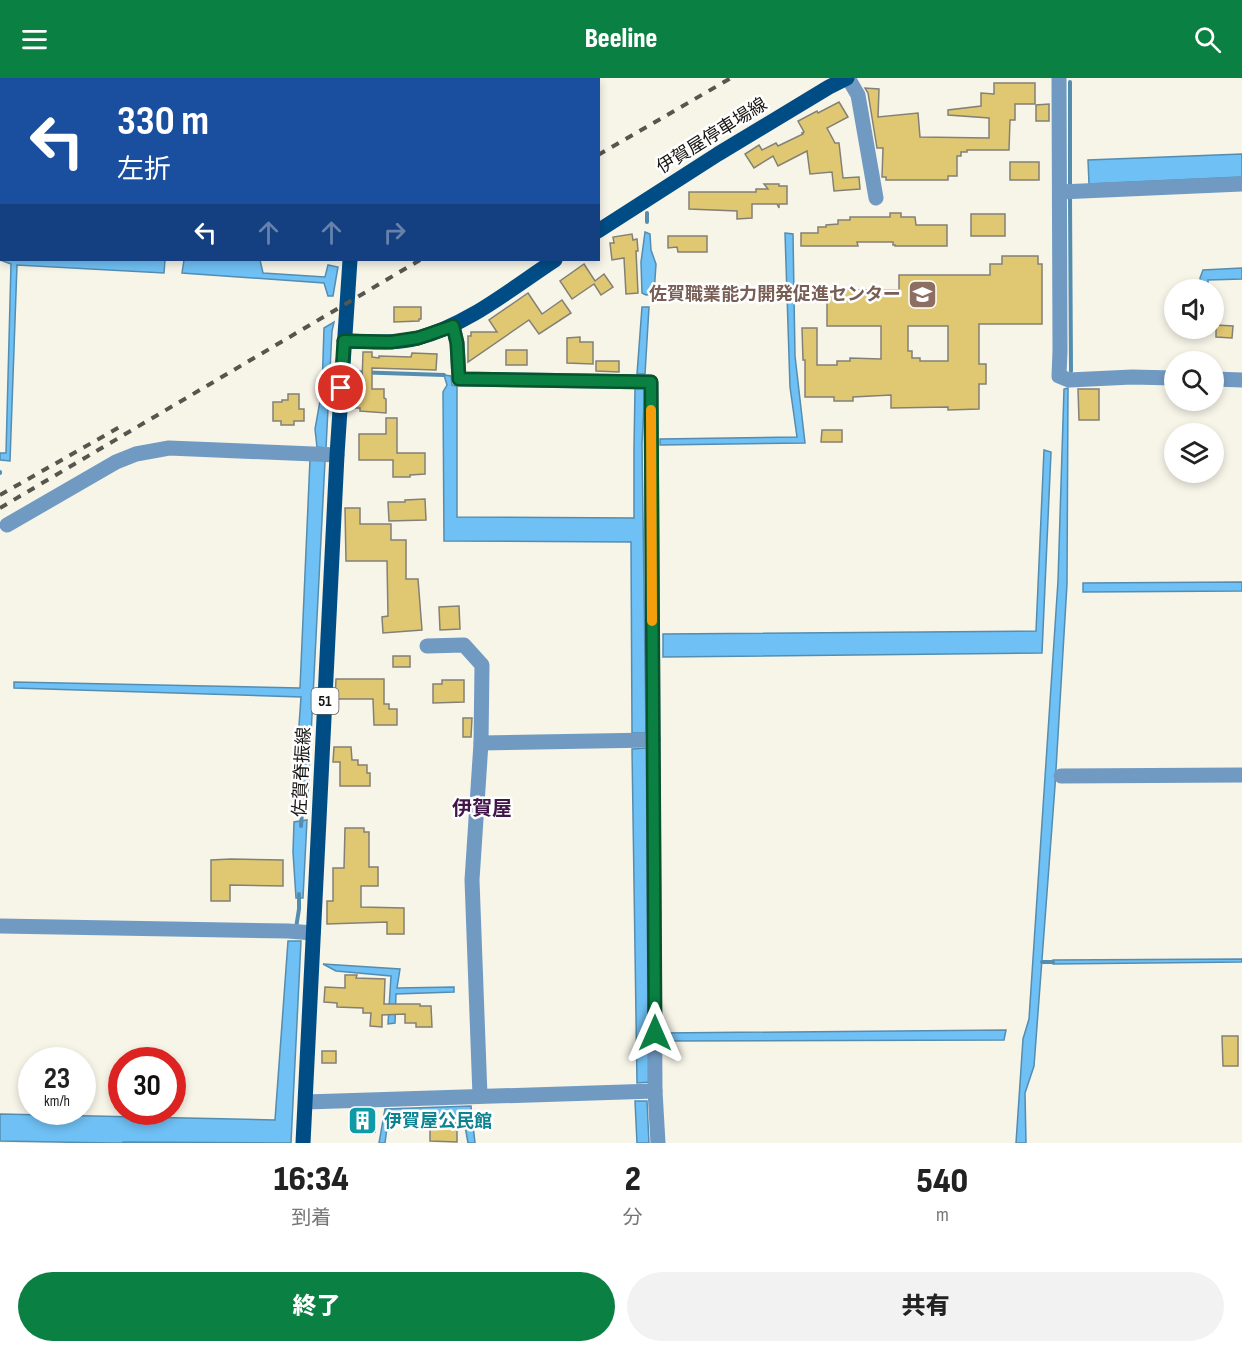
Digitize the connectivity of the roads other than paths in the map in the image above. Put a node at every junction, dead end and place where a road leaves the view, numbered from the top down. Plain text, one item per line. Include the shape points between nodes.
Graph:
1 (848, 78) edge
2 (1059, 78) edge
3 (1242, 183) edge
4 (1060, 192) junction
5 (876, 198) dead end
6 (600, 230) edge
7 (350, 261) edge
8 (553, 261) edge
9 (453, 326) junction
10 (344, 341) junction
11 (1164, 378) edge
12 (1224, 379) edge
13 (1242, 380) edge
14 (337, 455) junction
15 (7, 525) dead end
16 (427, 646) dead end
17 (653, 741) junction
18 (481, 743) junction
19 (1061, 776) dead end
20 (1242, 776) edge
21 (0, 926) edge
22 (309, 933) junction
23 (646, 1091) junction
24 (480, 1096) junction
25 (306, 1102) junction
26 (303, 1143) edge
27 (658, 1143) edge

1 - 5 street via 858,96
1 - 6 main road, 伊賀屋停車場線 via 718,154
2 - 4 street
3 - 4 street
4 - 11 street via 1059,376 1069,380
7 - 10 main road, 佐賀脊振線 / 51
8 - 9 main road
9 - 10 main road via 391,342
9 - 17 street via 459,379 651,382
10 - 14 main road, 佐賀脊振線 / 51
12 - 13 street
14 - 15 street via 169,448 136,454
14 - 22 main road, 佐賀脊振線 / 51
16 - 18 street via 464,645 482,665
17 - 18 street
17 - 23 street via 655,1039
18 - 24 street via 472,880
19 - 20 street
21 - 22 street
22 - 25 main road, 佐賀脊振線 / 51
23 - 24 street
23 - 27 street
24 - 25 street
25 - 26 main road, 佐賀脊振線 / 51

